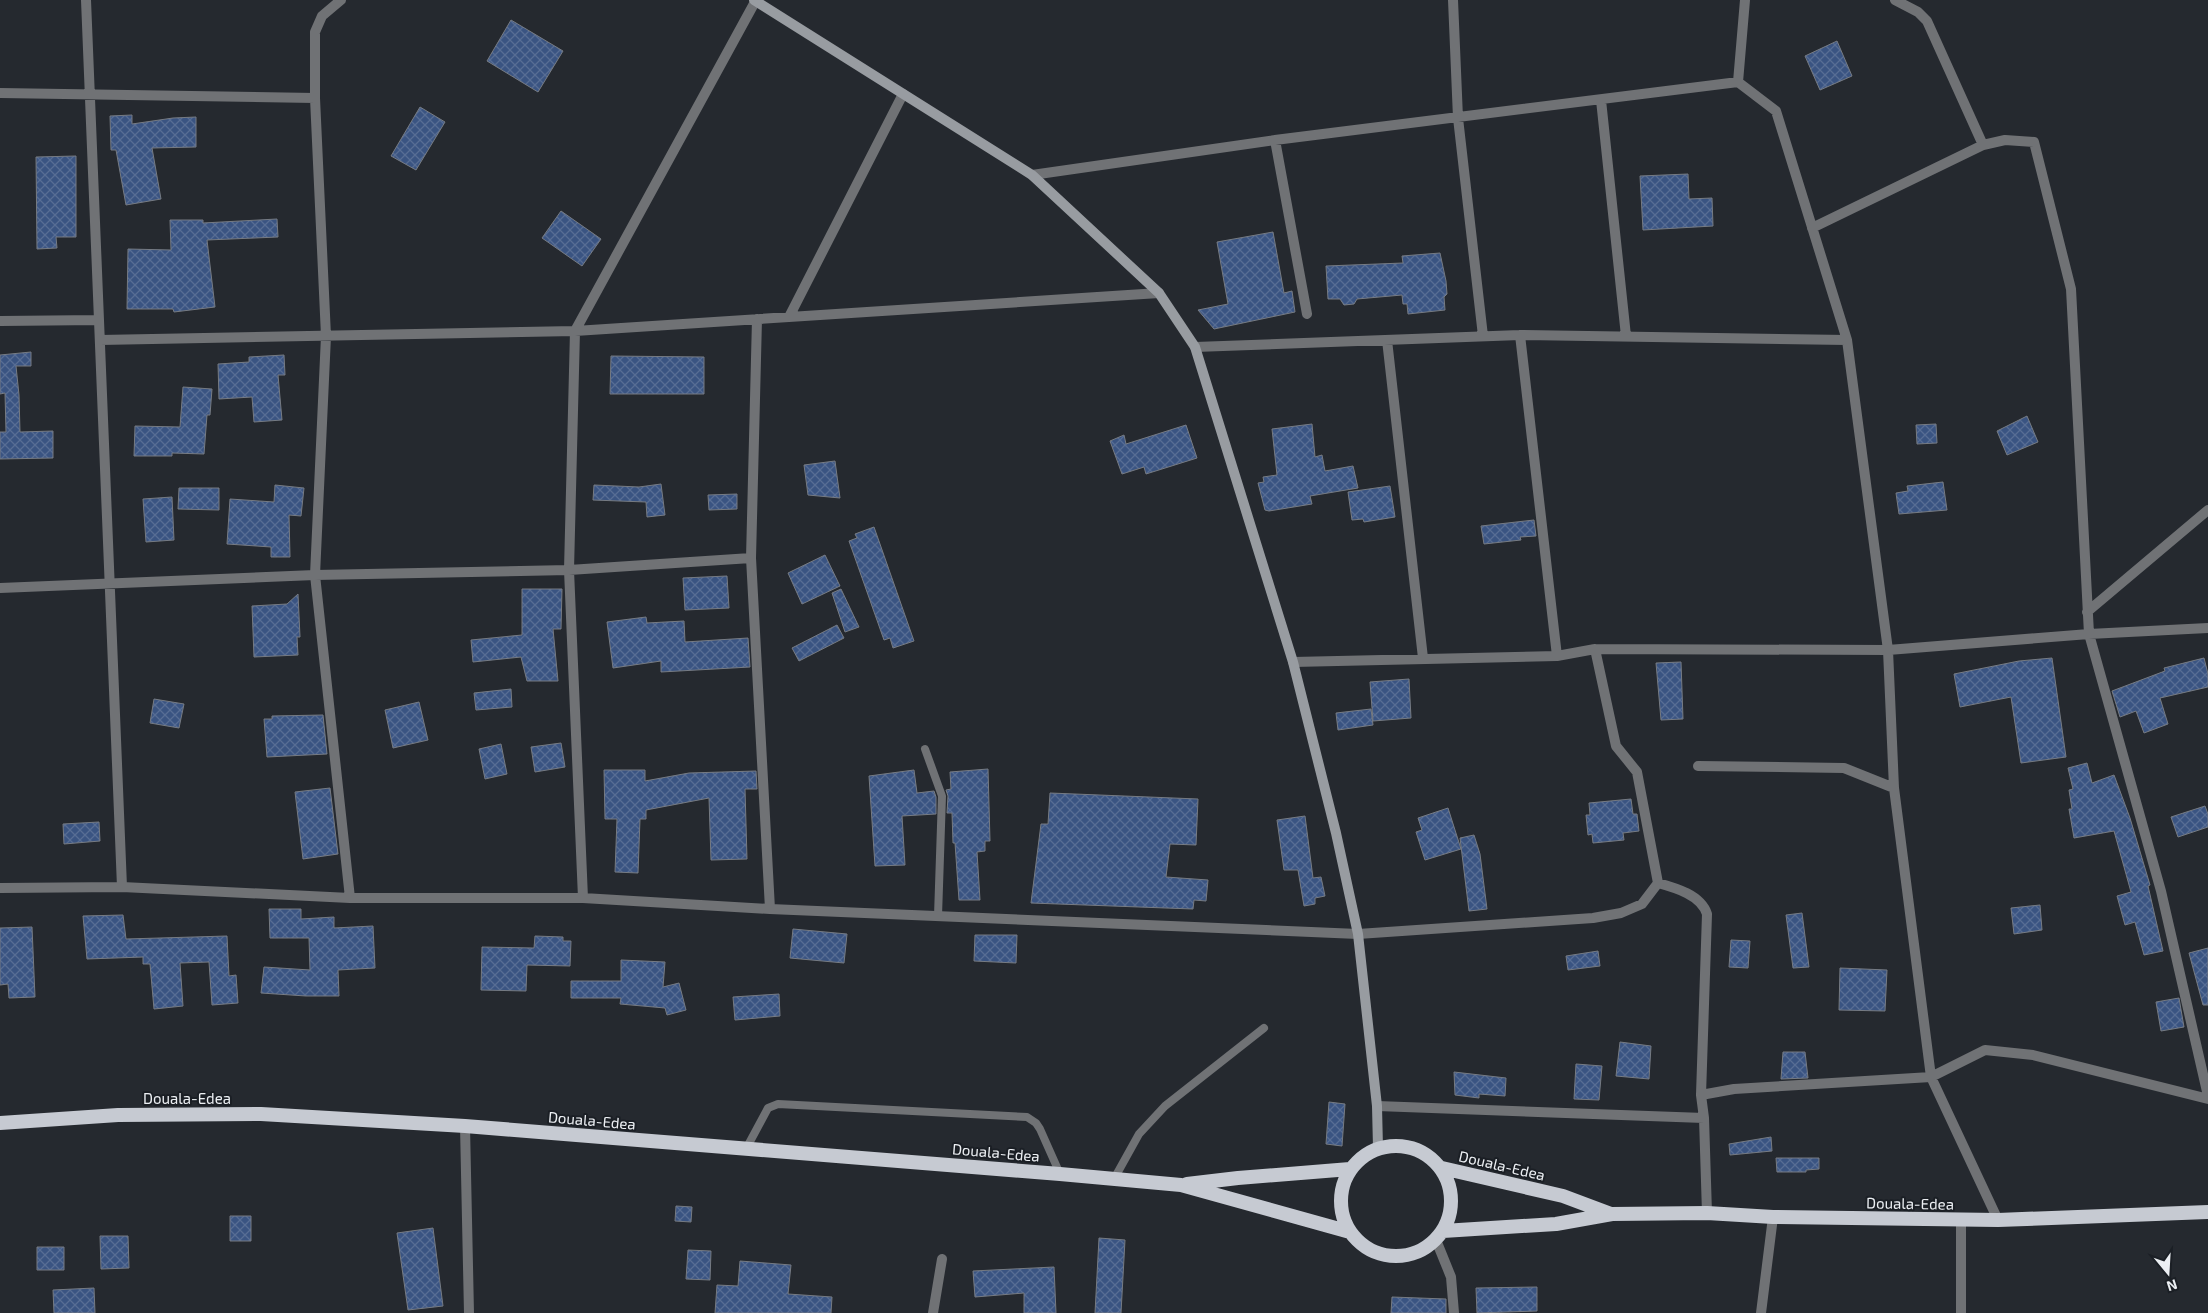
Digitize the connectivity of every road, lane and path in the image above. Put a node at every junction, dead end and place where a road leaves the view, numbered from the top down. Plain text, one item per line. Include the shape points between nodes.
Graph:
1 (86, 0) edge
2 (341, 0) edge
3 (755, 0) edge
4 (1453, 0) edge
5 (1745, 0) edge
6 (1895, 0) edge
7 (1738, 82) junction
8 (0, 93) edge
9 (89, 94) junction
10 (903, 94) junction
11 (315, 98) junction
12 (1601, 100) junction
13 (1458, 118) junction
14 (1275, 140) junction
15 (1983, 145) junction
16 (1032, 175) junction
17 (1812, 228) junction
18 (1159, 293) junction
19 (1307, 314) dead end
20 (789, 317) junction
21 (757, 319) junction
22 (99, 320) junction
23 (0, 321) edge
24 (575, 331) junction
25 (1520, 335) junction
26 (326, 336) junction
27 (1483, 336) junction
28 (1626, 336) junction
29 (100, 340) junction
30 (1387, 340) junction
31 (1847, 340) junction
32 (1195, 347) junction
33 (2208, 510) edge
34 (752, 558) junction
35 (568, 570) junction
36 (315, 575) junction
37 (110, 584) junction
38 (0, 588) edge
39 (2087, 612) junction
40 (2208, 628) edge
41 (2089, 634) junction
42 (1595, 649) junction
43 (1888, 650) junction
44 (1557, 656) junction
45 (1423, 658) junction
46 (1293, 662) junction
47 (926, 749) dead end
48 (1698, 766) dead end
49 (1894, 788) junction
50 (1658, 882) junction
51 (122, 886) junction
52 (0, 888) edge
53 (350, 898) junction
54 (583, 898) junction
55 (770, 909) junction
56 (938, 916) junction
57 (1358, 934) junction
58 (1264, 1028) dead end
59 (1931, 1077) junction
60 (1702, 1096) junction
61 (2208, 1097) edge
62 (1377, 1106) junction
63 (1704, 1118) junction
64 (0, 1123) edge
65 (466, 1126) junction
66 (746, 1148) junction
67 (1378, 1148) junction
68 (1442, 1168) junction
69 (1350, 1169) junction
70 (1060, 1174) junction
71 (1114, 1179) junction
72 (1181, 1185) junction
73 (2208, 1212) edge
74 (1707, 1213) junction
75 (1612, 1214) junction
76 (1773, 1217) junction
77 (1961, 1220) junction
78 (1998, 1220) junction
79 (1350, 1232) junction
80 (1440, 1235) junction
81 (942, 1259) dead end
82 (469, 1313) edge
83 (933, 1313) edge
84 (1454, 1313) edge
85 (1761, 1313) edge
86 (1961, 1313) edge

1 - 9 street
2 - 11 street via 322,16 315,32
3 - 10 main road
3 - 24 street
4 - 13 street
5 - 7 street
6 - 15 street via 1918,12 1927,21
7 - 12 street
7 - 17 street via 1776,111
8 - 9 street
9 - 11 street
9 - 22 street
10 - 16 main road
10 - 20 street
11 - 26 street
12 - 13 street
12 - 28 street
13 - 14 street
13 - 27 street
14 - 16 street
14 - 19 street
15 - 17 street
15 - 39 street via 2005,140 2034,142 2071,289
16 - 18 main road
17 - 31 street
18 - 20 street
18 - 32 main road
20 - 21 street
21 - 24 street
21 - 34 street
22 - 23 street
22 - 29 street
24 - 26 street
24 - 35 street
25 - 27 street
25 - 28 street
25 - 44 street
26 - 29 street
26 - 36 street
27 - 30 street
28 - 31 street
29 - 37 street
30 - 32 street
30 - 45 street
31 - 43 street
32 - 46 main road
33 - 39 street
34 - 35 street
34 - 55 street
35 - 36 street
35 - 54 street
36 - 37 street
36 - 53 street
37 - 38 street
37 - 51 street
39 - 41 street
40 - 41 street
41 - 43 street
41 - 61 street via 2161,891
42 - 43 street
42 - 44 street
42 - 50 street via 1616,746 1637,772
43 - 49 street
44 - 45 street
45 - 46 street
46 - 57 main road
47 - 56 lane via 942,796
48 - 49 street via 1844,768
49 - 59 street
50 - 57 street via 1642,904 1621,913 1593,918
50 - 60 street via 1699,900 1707,914
51 - 52 street
51 - 53 street
53 - 54 street
54 - 55 street
55 - 56 street
56 - 57 street
57 - 62 main road
58 - 71 lane via 1165,1106 1139,1134
59 - 60 street via 1734,1089
59 - 61 street via 1985,1050 2033,1056
59 - 78 street
60 - 63 street
62 - 63 street
62 - 67 main road
63 - 74 street
64 - 65 highway, Douala-Edea via 118,1114 260,1114
65 - 66 highway, Douala-Edea
65 - 82 street
66 - 70 highway, Douala-Edea
66 - 70 lane via 768,1108 778,1104 1027,1117 1040,1129
67 - 68 highway via 1390,1145 1413,1147 1434,1159
67 - 69 highway
68 - 75 highway, Douala-Edea via 1563,1196
68 - 80 highway via 1452,1199 1450,1215
69 - 72 highway, Douala-Edea
69 - 79 highway via 1342,1190 1341,1212
70 - 71 highway, Douala-Edea
71 - 72 highway, Douala-Edea
72 - 79 highway, Douala-Edea
73 - 78 highway, Douala-Edea
74 - 75 highway, Douala-Edea
74 - 76 highway, Douala-Edea
75 - 80 highway, Douala-Edea via 1556,1224
76 - 77 highway, Douala-Edea
76 - 85 street
77 - 78 highway, Douala-Edea
77 - 86 street
79 - 80 highway via 1368,1249 1391,1256 1415,1253
80 - 84 street via 1451,1277
81 - 83 street

